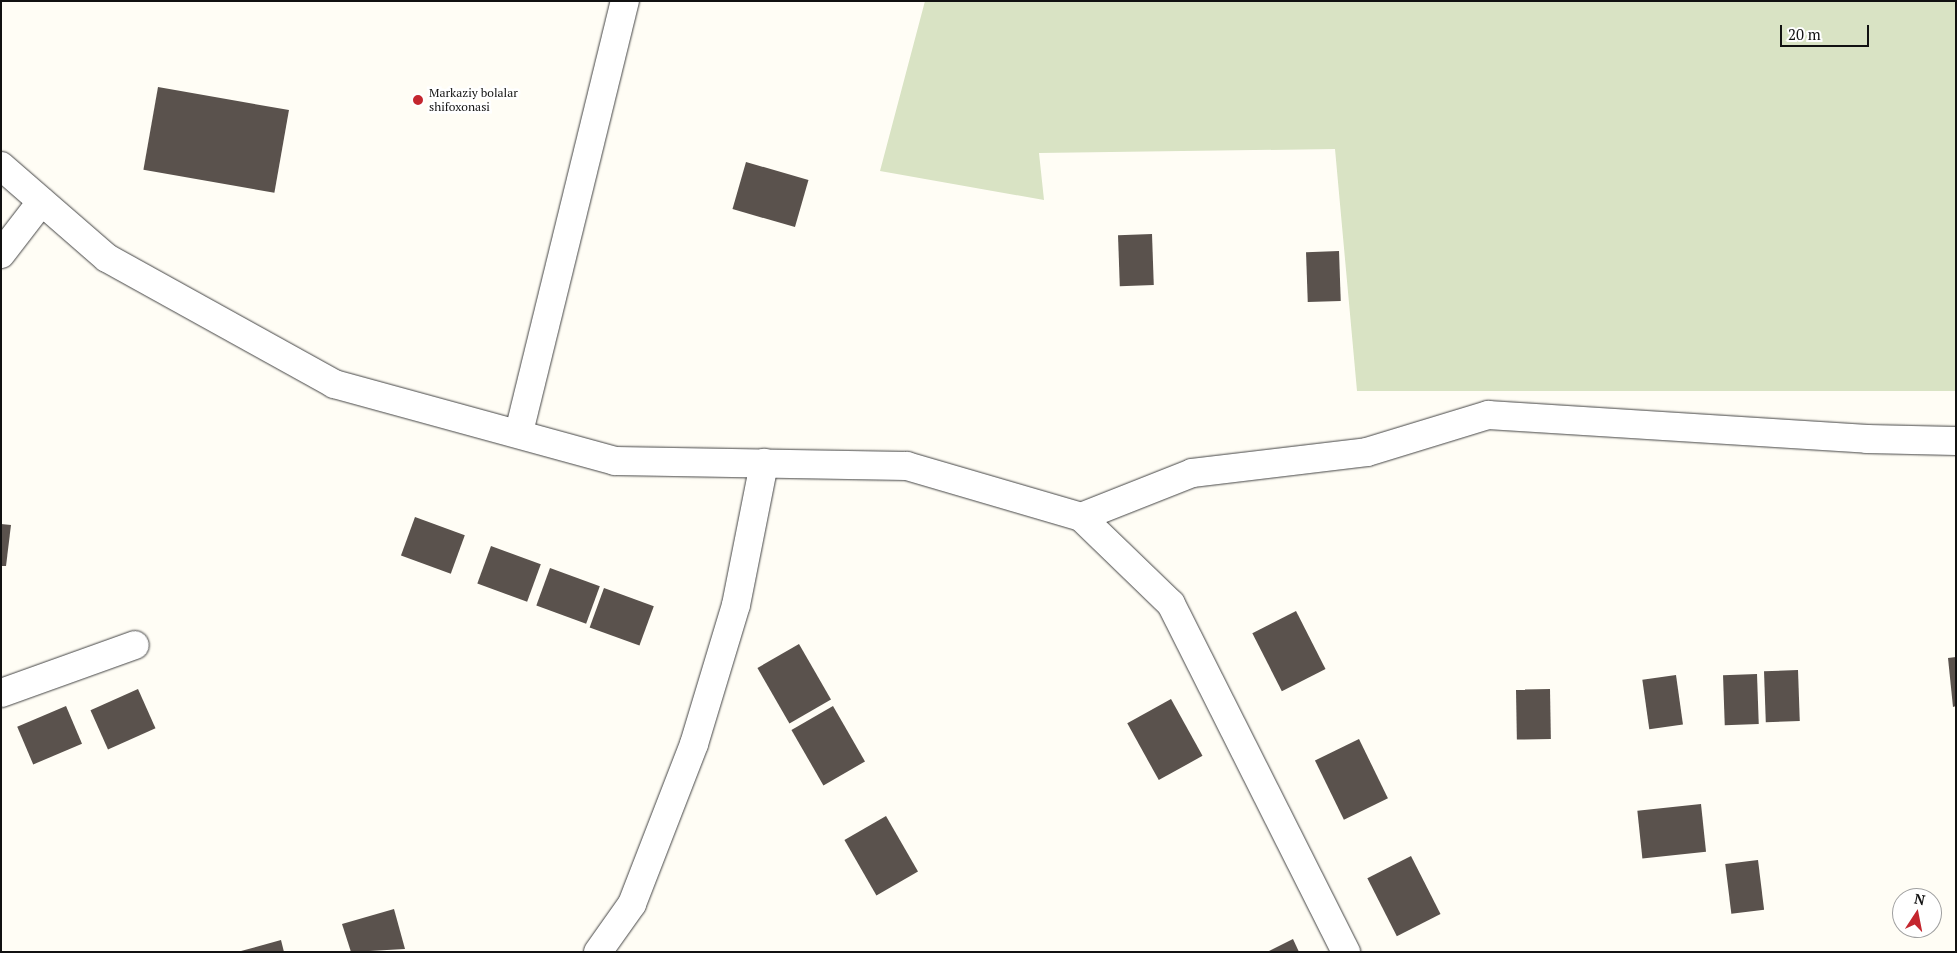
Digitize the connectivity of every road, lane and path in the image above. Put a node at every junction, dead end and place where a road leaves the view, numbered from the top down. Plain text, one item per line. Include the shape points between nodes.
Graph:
1 (625, 1) edge
2 (1, 166) edge
3 (41, 202) junction
4 (1, 254) edge
5 (519, 432) junction
6 (1956, 441) edge
7 (764, 464) junction
8 (1081, 517) junction
9 (135, 644) dead end
10 (1, 693) edge
11 (598, 952) edge
12 (1346, 952) edge

1 - 5 street
2 - 3 street
3 - 4 street
3 - 5 street via 107,258 334,384
5 - 7 street via 615,460
6 - 8 street via 1867,439 1488,415 1367,452 1192,473
7 - 8 street via 907,466
7 - 11 street via 736,605 694,744 632,904
8 - 12 street via 1171,604
9 - 10 street

